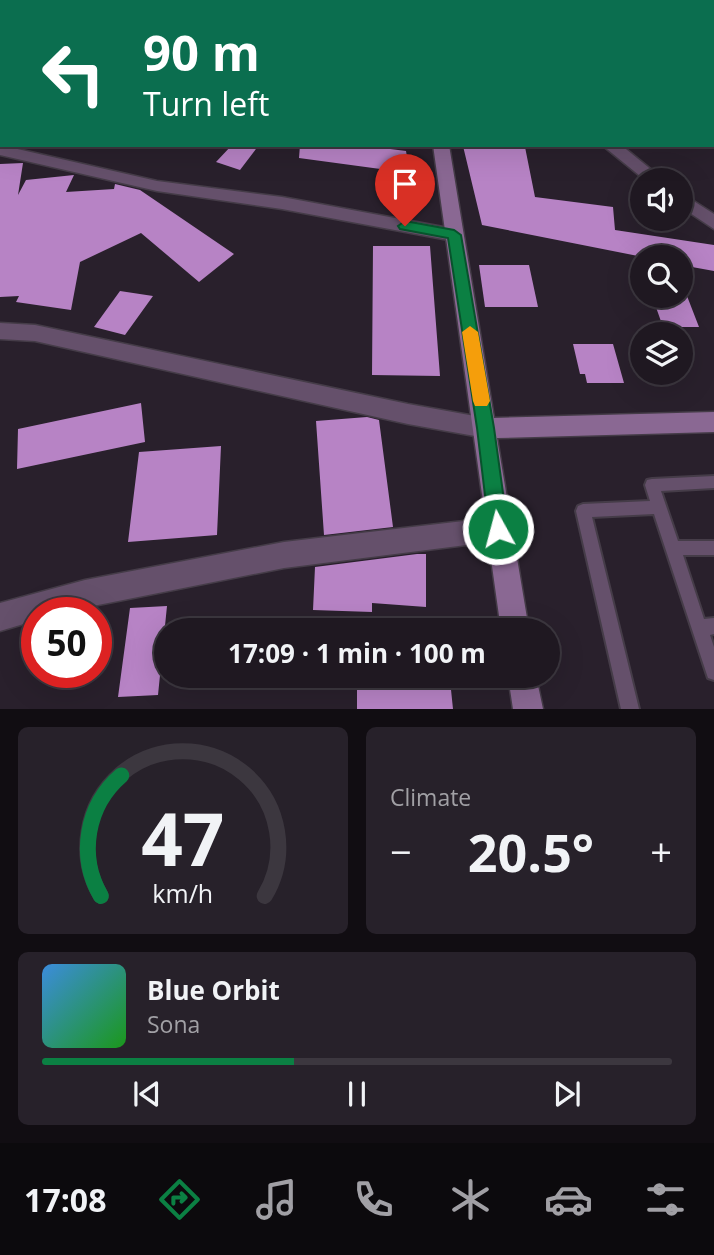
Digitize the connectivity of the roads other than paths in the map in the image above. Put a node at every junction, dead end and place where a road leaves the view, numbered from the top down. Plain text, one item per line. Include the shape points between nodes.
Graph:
1 (440, 147) edge
2 (613, 147) edge
3 (0, 150) edge
4 (640, 168) edge
5 (693, 208) edge
6 (714, 223) edge
7 (454, 235) junction
8 (0, 331) edge
9 (714, 422) edge
10 (486, 428) junction
11 (714, 482) edge
12 (659, 507) junction
13 (498, 529) junction
14 (673, 548) junction
15 (714, 548) edge
16 (0, 617) edge
17 (513, 618) edge
18 (707, 627) edge
19 (714, 672) edge
20 (524, 688) edge
21 (528, 709) edge
22 (631, 709) edge

1 - 7 main road
2 - 4 street
3 - 7 street via 157,186 282,203
5 - 6 street
7 - 10 main road
8 - 10 street via 35,333
9 - 10 main road
10 - 13 main road
11 - 12 lane via 652,485
12 - 14 lane
12 - 22 lane via 583,511
13 - 16 street via 284,555 85,593
13 - 17 main road
14 - 15 lane
14 - 18 lane
18 - 19 lane
20 - 21 main road

